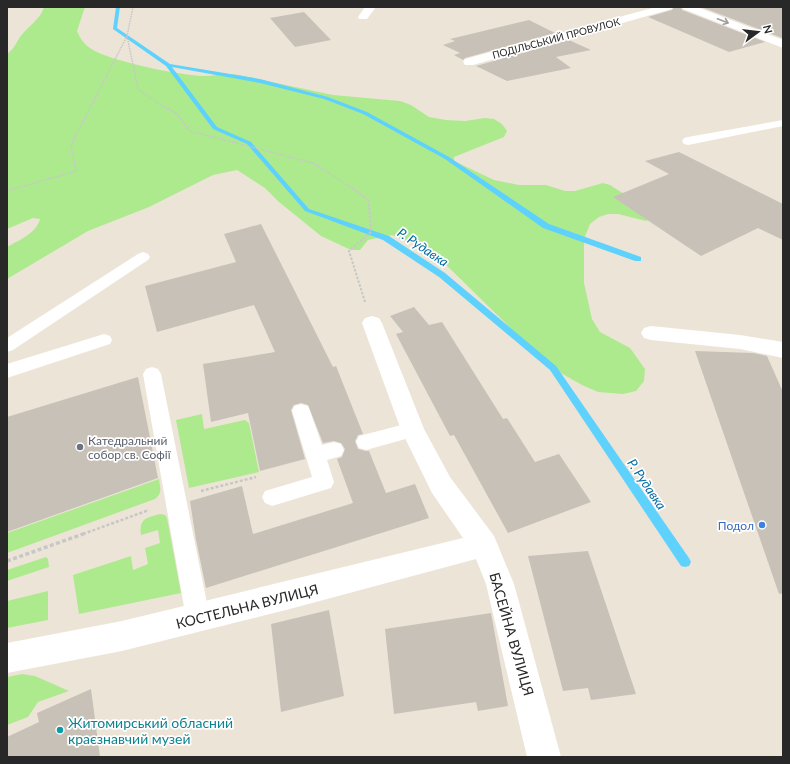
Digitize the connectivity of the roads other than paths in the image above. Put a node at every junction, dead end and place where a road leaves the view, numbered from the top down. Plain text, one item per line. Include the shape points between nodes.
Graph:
1 (371, 7) edge
2 (668, 7) edge
3 (687, 7) edge
4 (363, 17) dead end
5 (783, 44) edge
6 (468, 62) dead end
7 (783, 123) edge
8 (688, 141) dead end
9 (143, 257) dead end
10 (372, 324) road end
11 (651, 333) dead end
12 (104, 340) dead end
13 (7, 346) edge
14 (783, 350) edge
15 (7, 371) edge
16 (152, 374) dead end
17 (301, 411) dead end
18 (413, 430) junction
19 (366, 442) dead end
20 (334, 450) dead end
21 (315, 455) junction
22 (272, 497) road end
23 (484, 545) junction
24 (198, 618) junction
25 (7, 658) edge
26 (544, 757) edge

1 - 4 street
2 - 6 street, ПОДІЛЬСЬКИЙ ПРОВУЛОК
3 -> 5 street
7 - 8 lane
9 - 13 lane
10 - 18 street, БАСЕЙНА ВУЛИЦЯ
11 - 14 street via 740,342
12 - 15 lane
16 - 24 lane
17 - 21 lane
18 - 19 lane
18 - 23 street, БАСЕЙНА ВУЛИЦЯ via 441,485
20 - 21 lane
21 - 22 lane via 324,482
23 - 24 street, КОСТЕЛЬНА ВУЛИЦЯ
23 - 26 street, БАСЕЙНА ВУЛИЦЯ via 500,584
24 - 25 street, КОСТЕЛЬНА ВУЛИЦЯ via 122,636

